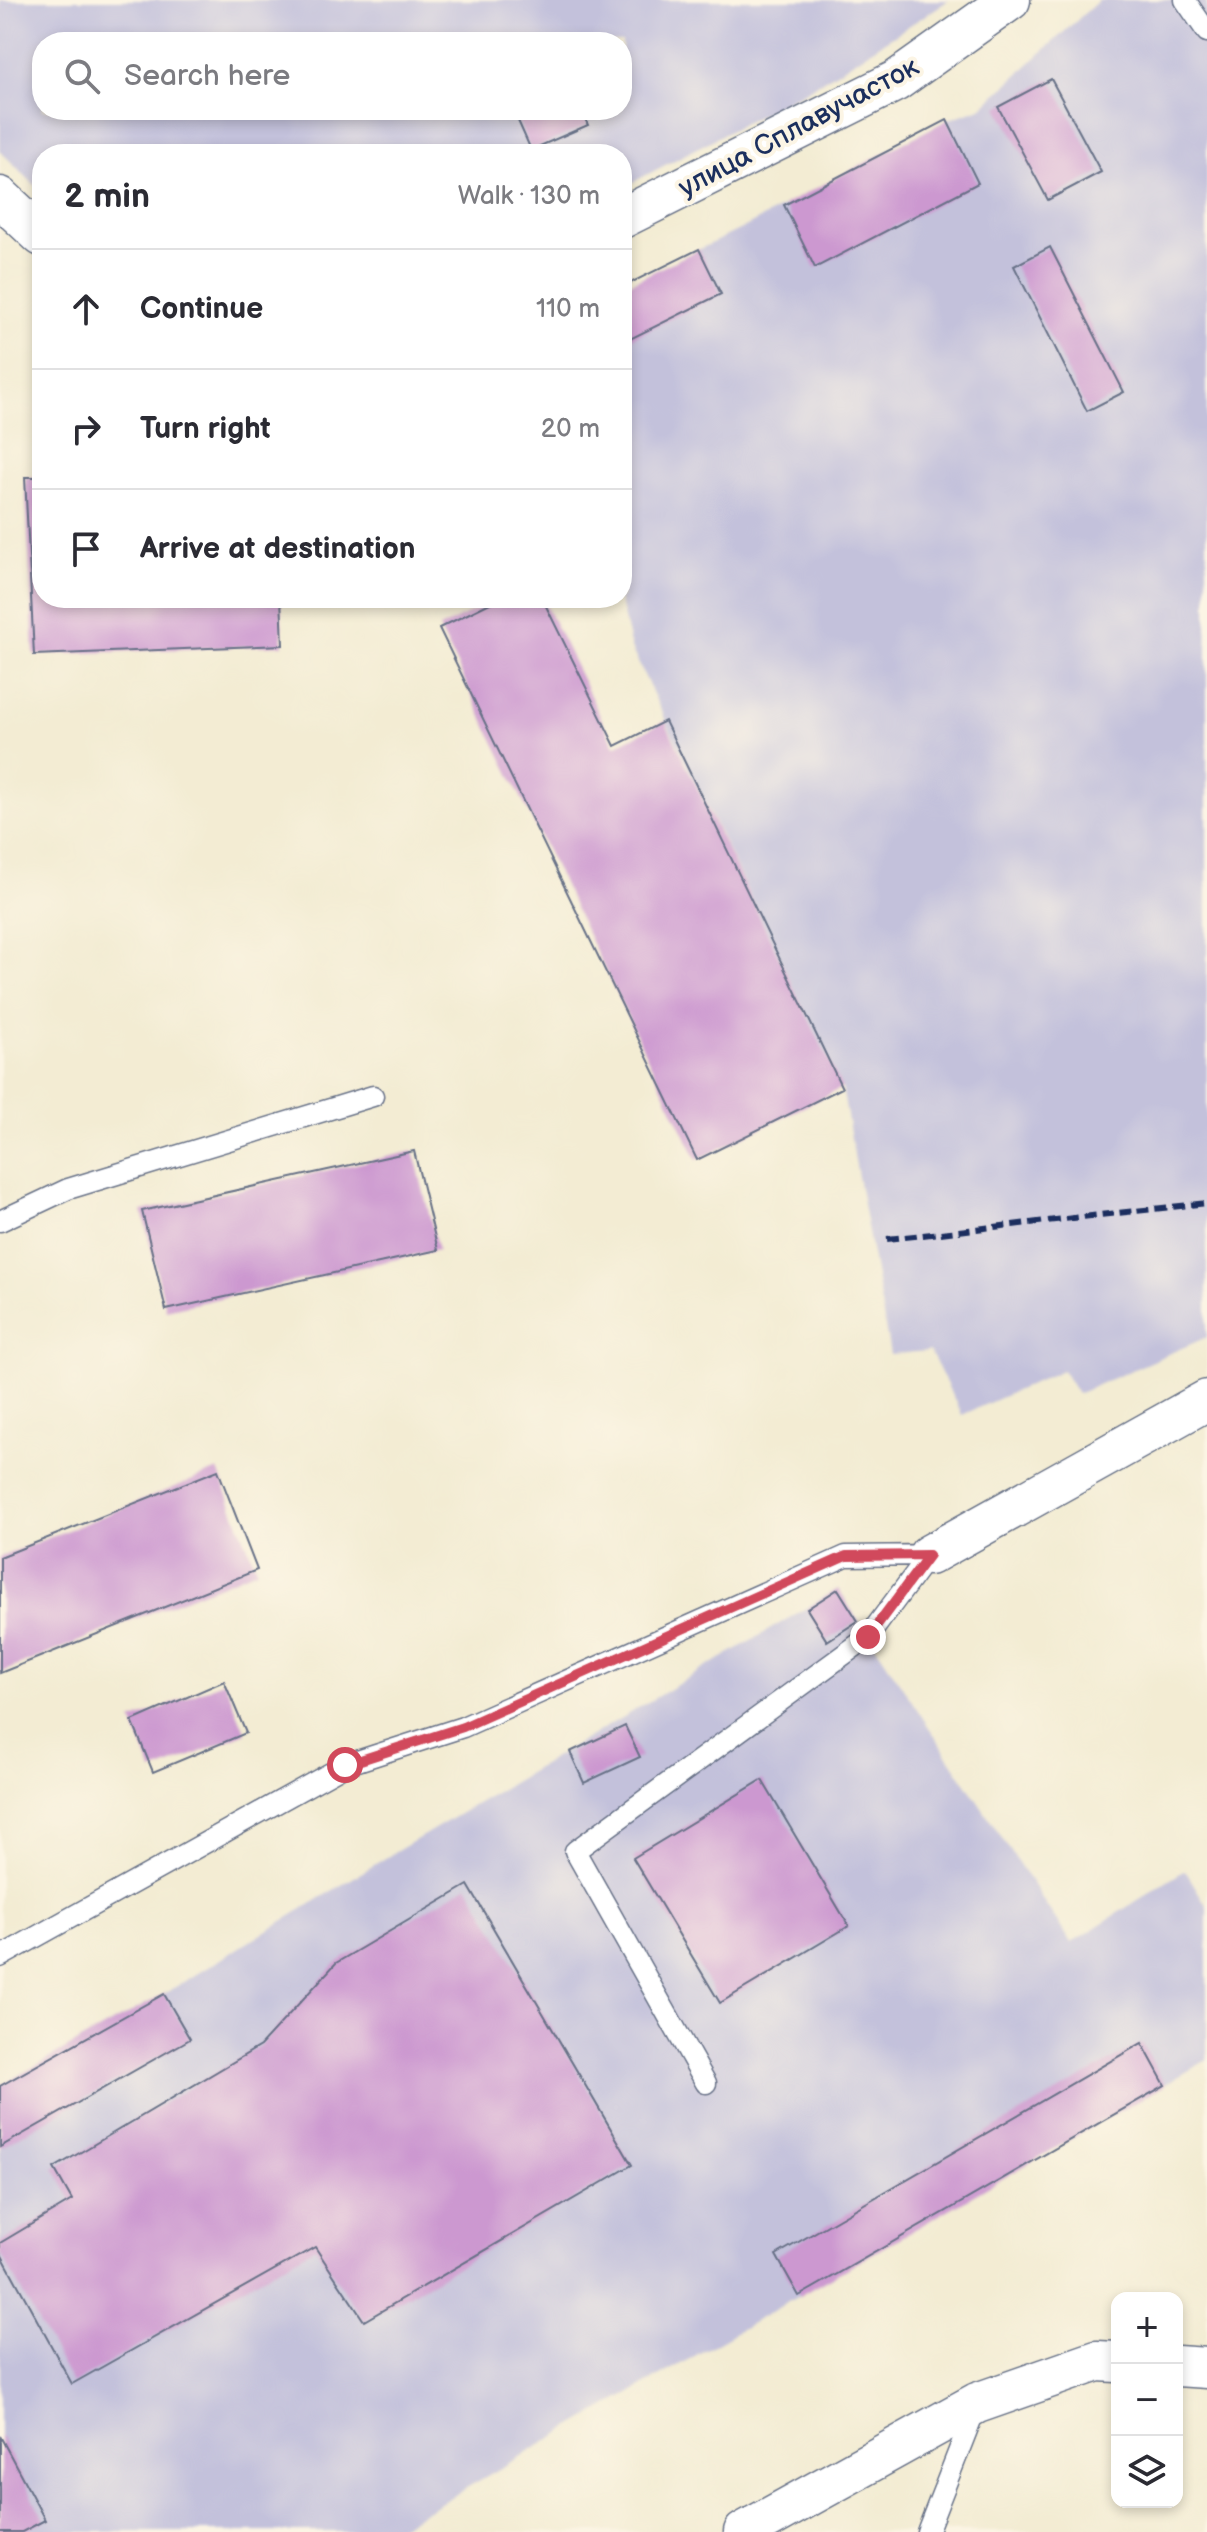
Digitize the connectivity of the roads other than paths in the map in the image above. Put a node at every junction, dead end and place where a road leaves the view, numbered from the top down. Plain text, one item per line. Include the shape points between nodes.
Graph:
1 (1010, 0) edge
2 (1185, 0) edge
3 (1207, 32) edge
4 (0, 197) edge
5 (632, 213) edge
6 (32, 227) edge
7 (373, 1096) dead end
8 (0, 1221) edge
9 (1207, 1400) edge
10 (929, 1555) junction
11 (0, 1957) edge
12 (706, 2083) dead end
13 (1111, 2362) edge
14 (1183, 2366) edge
15 (1207, 2368) edge
16 (977, 2403) junction
17 (744, 2532) edge
18 (927, 2532) edge

1 - 5 street, улица Сплавучасток via 896,81
2 - 3 lane
4 - 6 street
7 - 8 lane via 68,1189
9 - 10 street
10 - 11 lane via 846,1556 463,1727 345,1765
10 - 12 lane via 868,1637 575,1851
13 - 16 street via 1097,2361
14 - 15 street
16 - 17 street
16 - 18 lane

